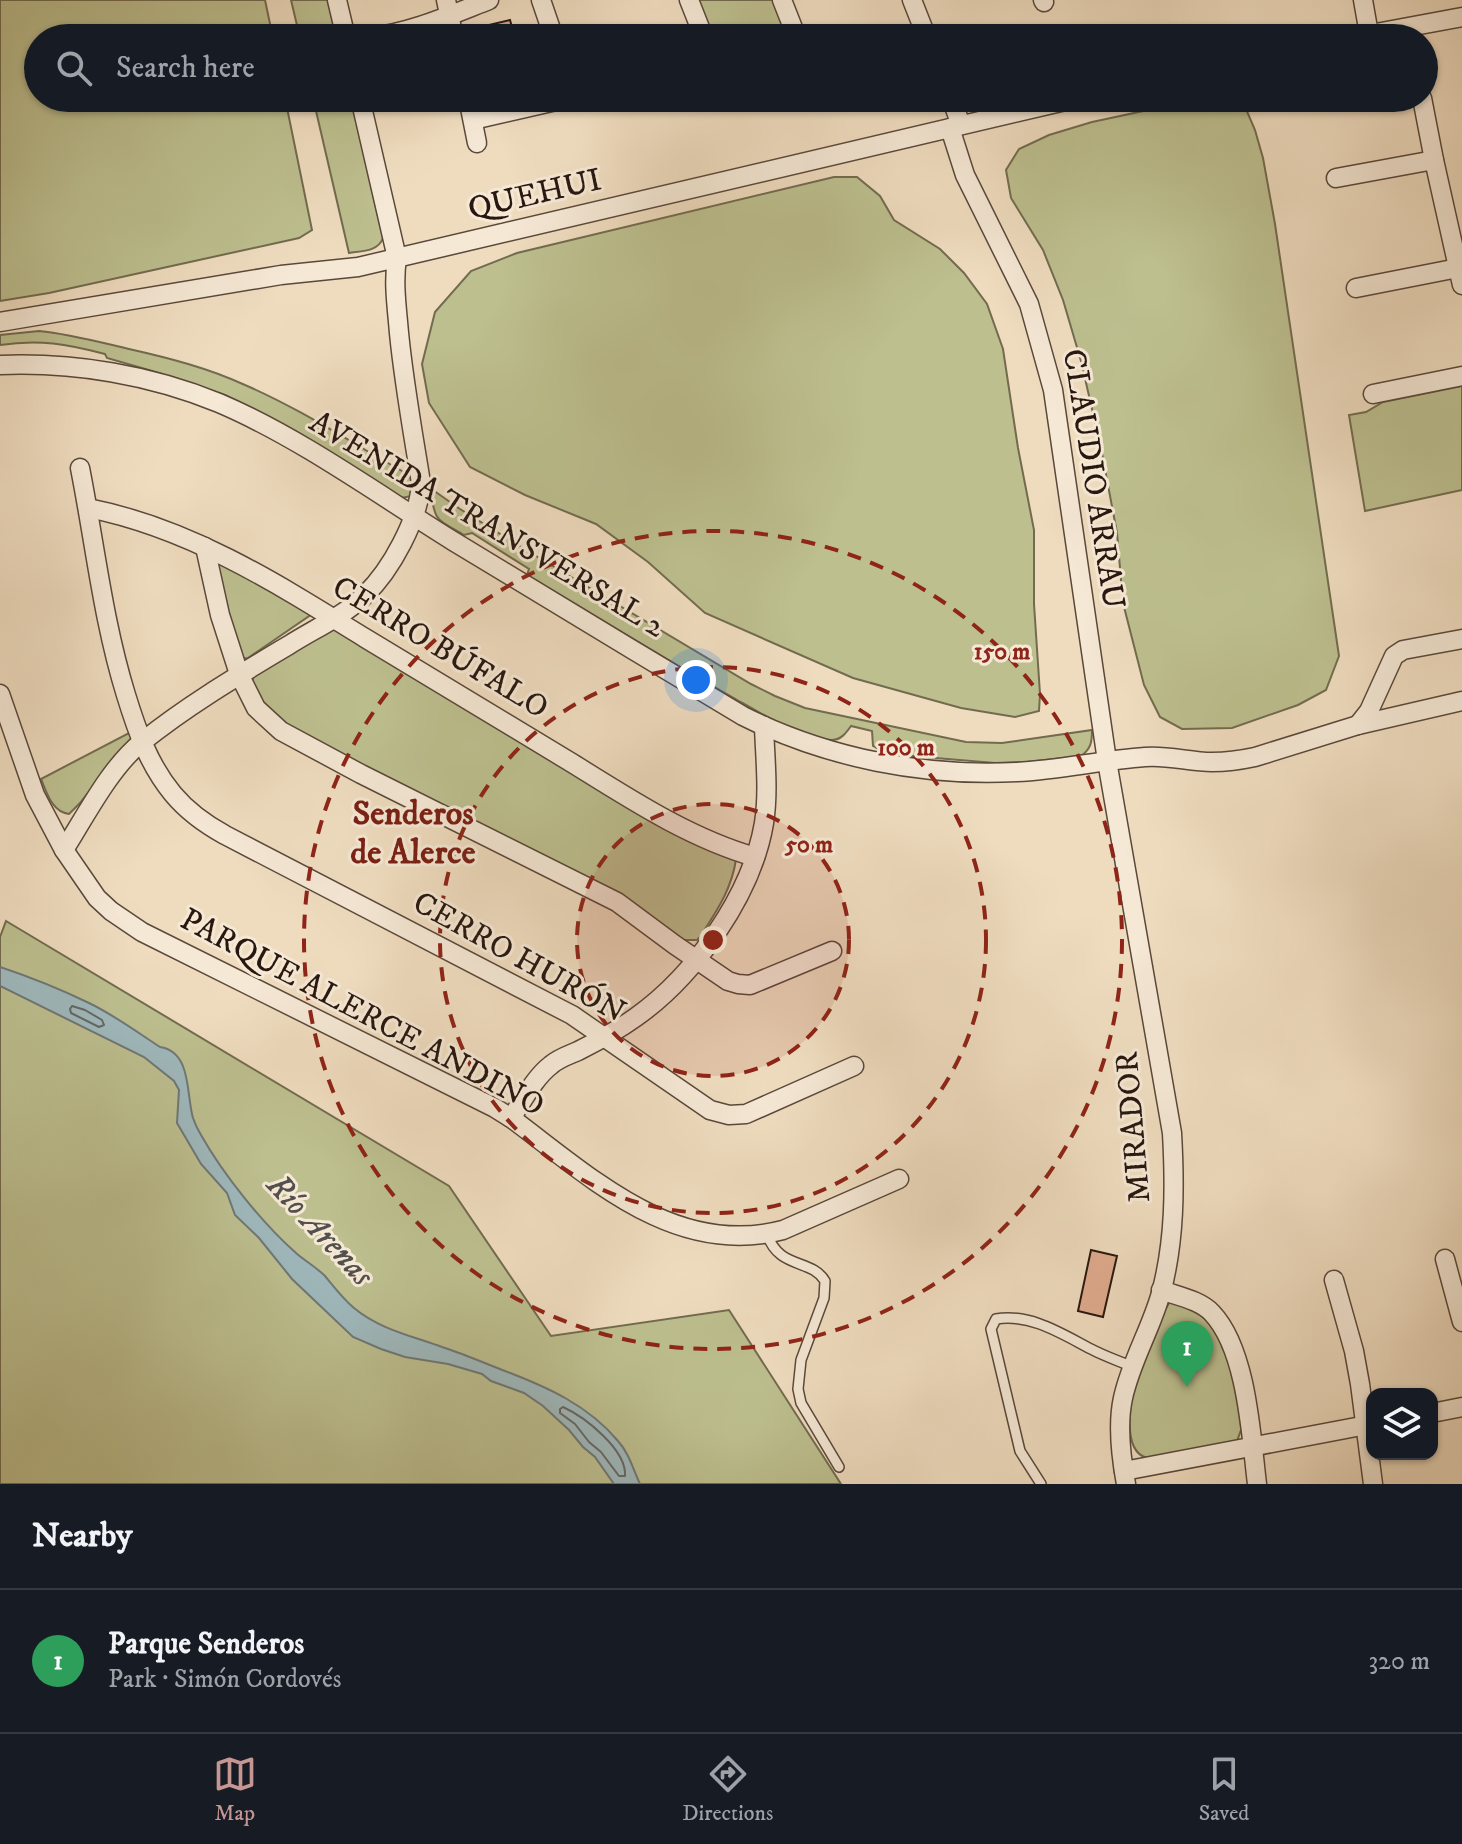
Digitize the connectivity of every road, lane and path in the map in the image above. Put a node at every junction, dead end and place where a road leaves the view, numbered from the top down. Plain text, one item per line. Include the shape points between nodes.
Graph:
1 (337, 0) edge
2 (489, 0) edge
3 (541, 0) edge
4 (689, 0) edge
5 (782, 0) edge
6 (912, 0) edge
7 (1363, 0) edge
8 (447, 8) edge
9 (1462, 17) edge
10 (343, 24) edge
11 (418, 24) edge
12 (549, 24) edge
13 (698, 24) edge
14 (791, 24) edge
15 (921, 24) edge
16 (1367, 24) edge
17 (1438, 24) edge
18 (363, 112) edge
19 (471, 112) edge
20 (508, 112) edge
21 (954, 112) edge
22 (1017, 112) edge
23 (1425, 112) edge
24 (473, 120) junction
25 (956, 126) junction
26 (477, 143) dead end
27 (1434, 160) junction
28 (1336, 178) dead end
29 (397, 258) junction
30 (1460, 276) edge
31 (1356, 288) dead end
32 (0, 322) edge
33 (0, 365) edge
34 (1462, 376) edge
35 (1373, 394) dead end
36 (80, 468) dead end
37 (88, 508) junction
38 (413, 516) junction
39 (205, 547) junction
40 (333, 618) junction
41 (1462, 639) edge
42 (239, 674) junction
43 (0, 694) edge
44 (1462, 701) edge
45 (1358, 725) junction
46 (764, 726) junction
47 (141, 742) junction
48 (1107, 761) junction
49 (64, 850) junction
50 (755, 857) junction
51 (832, 951) dead end
52 (695, 960) junction
53 (605, 1037) junction
54 (854, 1066) dead end
55 (511, 1118) junction
56 (899, 1179) dead end
57 (767, 1234) junction
58 (1445, 1259) dead end
59 (1334, 1280) dead end
60 (1161, 1290) junction
61 (1462, 1322) edge
62 (1133, 1367) junction
63 (1462, 1407) edge
64 (1366, 1410) edge
65 (1438, 1412) edge
66 (1366, 1426) edge
67 (1252, 1447) junction
68 (1371, 1460) edge
69 (839, 1467) dead end
70 (1125, 1478) edge
71 (1041, 1484) edge
72 (1257, 1484) edge
73 (1373, 1484) edge

1 - 10 street
2 - 8 street
3 - 12 street
4 - 13 street
5 - 14 street
6 - 15 street
7 - 16 street
8 - 11 street
9 - 17 street
18 - 29 street
19 - 24 street
20 - 24 street
21 - 25 street, CLAUDIO ARRAU
22 - 25 street, QUEHUI
23 - 27 street
24 - 26 street
25 - 29 street, QUEHUI
25 - 48 street, CLAUDIO ARRAU via 965,175 1029,304 1053,390
27 - 28 street
27 - 30 street
29 - 32 street, QUEHUI
29 - 38 street via 400,340 421,483
30 - 31 street
33 - 38 street, AVENIDA TRANSVERSAL 2 via 109,372 205,398 291,441
34 - 35 street
36 - 37 street, CERRO HURÓN
37 - 39 street, CERRO BÚFALO via 150,523
37 - 47 street, CERRO HURÓN via 113,653
38 - 40 street via 379,580
38 - 46 street, AVENIDA TRANSVERSAL 2
39 - 40 street, CERRO BÚFALO
39 - 42 street
40 - 42 street
40 - 50 street, CERRO BÚFALO via 655,814
41 - 45 street via 1394,656
42 - 47 street
42 - 52 street via 256,708 281,731 617,902
43 - 49 street, PARQUE ALERCE ANDINO via 35,795
44 - 45 street, AVENIDA TRANSVERSAL 2
45 - 48 street, AVENIDA TRANSVERSAL 2 via 1237,760 1148,756
46 - 48 street, AVENIDA TRANSVERSAL 2 via 866,760 941,770 1016,772
46 - 50 street via 766,799
47 - 49 street via 109,779
47 - 53 street, CERRO HURÓN via 172,793 208,826
48 - 60 street, MIRADOR via 1172,1133 1173,1221
49 - 55 street, PARQUE ALERCE ANDINO via 97,898 127,923
50 - 52 street via 731,909
51 - 52 street via 750,985 728,981
52 - 53 street via 655,1003
53 - 54 street, CERRO HURÓN via 710,1110 729,1115 746,1114
53 - 55 street via 554,1063
55 - 57 street, PARQUE ALERCE ANDINO via 615,1193 668,1223 711,1234
56 - 57 street, PARQUE ALERCE ANDINO
57 - 69 lane via 776,1253 825,1281 801,1360 798,1389
58 - 61 street
59 - 64 street
60 - 62 street, MIRADOR
60 - 67 street via 1200,1304 1221,1327 1240,1369
62 - 70 street, MIRADOR via 1121,1411
62 - 71 lane via 1055,1329 1010,1317 996,1319 991,1329 1020,1451
63 - 65 street
66 - 67 street
67 - 70 street
67 - 72 street
68 - 73 street

